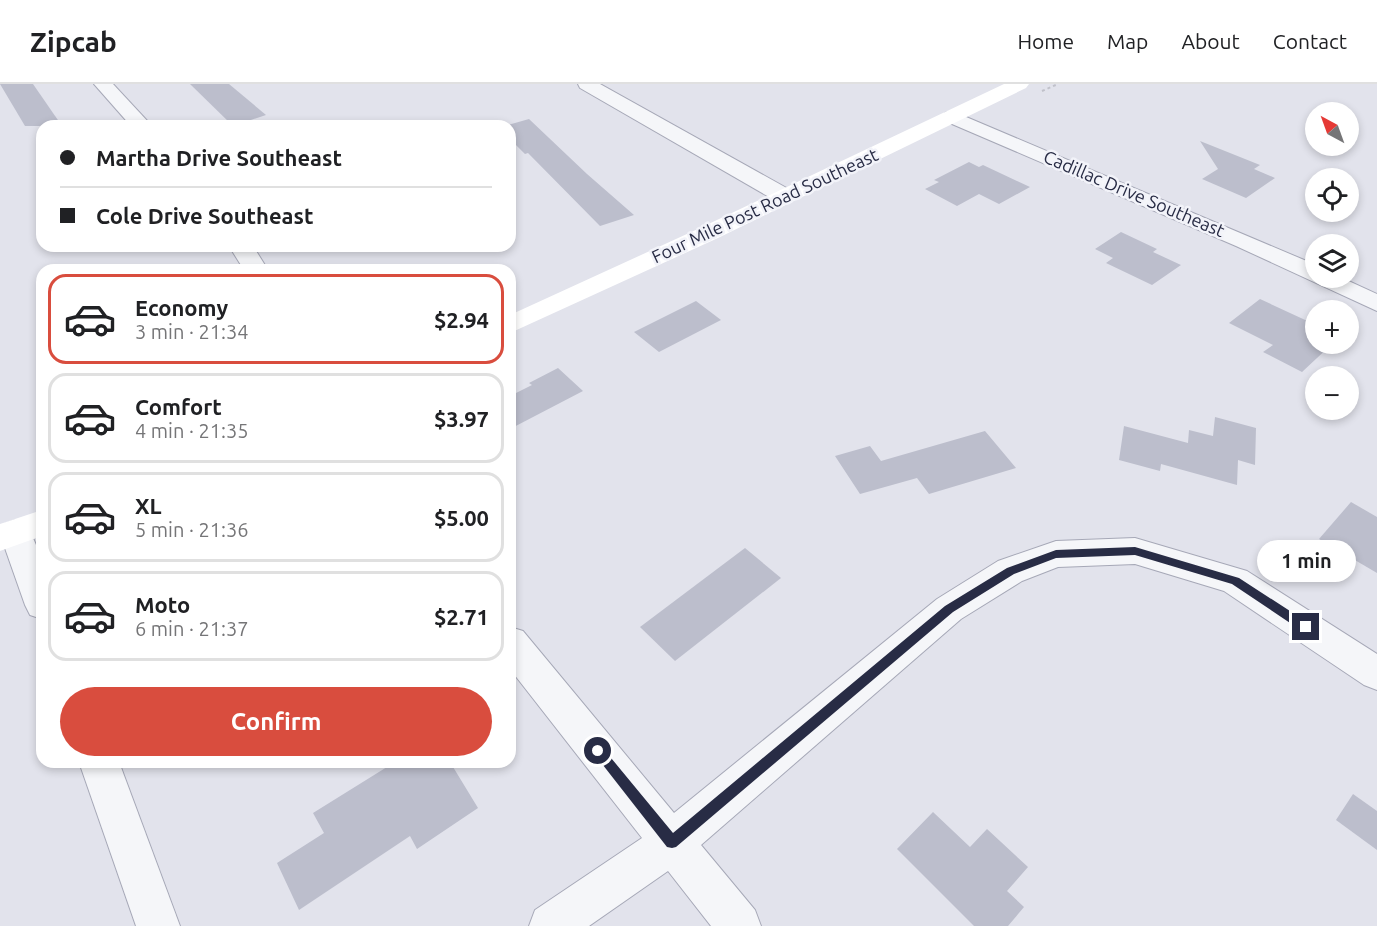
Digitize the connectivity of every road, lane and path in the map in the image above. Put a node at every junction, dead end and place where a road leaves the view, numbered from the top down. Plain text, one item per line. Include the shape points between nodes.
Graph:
1 (103, 84) edge
2 (587, 84) edge
3 (1019, 84) edge
4 (952, 117) junction
5 (136, 120) edge
6 (784, 196) junction
7 (1305, 269) edge
8 (1345, 288) edge
9 (1377, 303) edge
10 (516, 322) edge
11 (19, 531) edge
12 (36, 586) edge
13 (516, 649) edge
14 (1377, 674) edge
15 (101, 768) edge
16 (672, 842) junction
17 (158, 926) edge
18 (550, 926) edge
19 (739, 926) edge

1 - 5 street
2 - 6 street
3 - 4 main road, Four Mile Post Road Southeast
4 - 6 main road, Four Mile Post Road Southeast
4 - 7 street, Cadillac Drive Southeast
6 - 10 main road, Four Mile Post Road Southeast
8 - 9 street
11 - 12 street
13 - 16 street
14 - 16 street via 1235,581 1135,551 1056,554 1010,571 949,609
15 - 17 street
16 - 18 street
16 - 19 street

